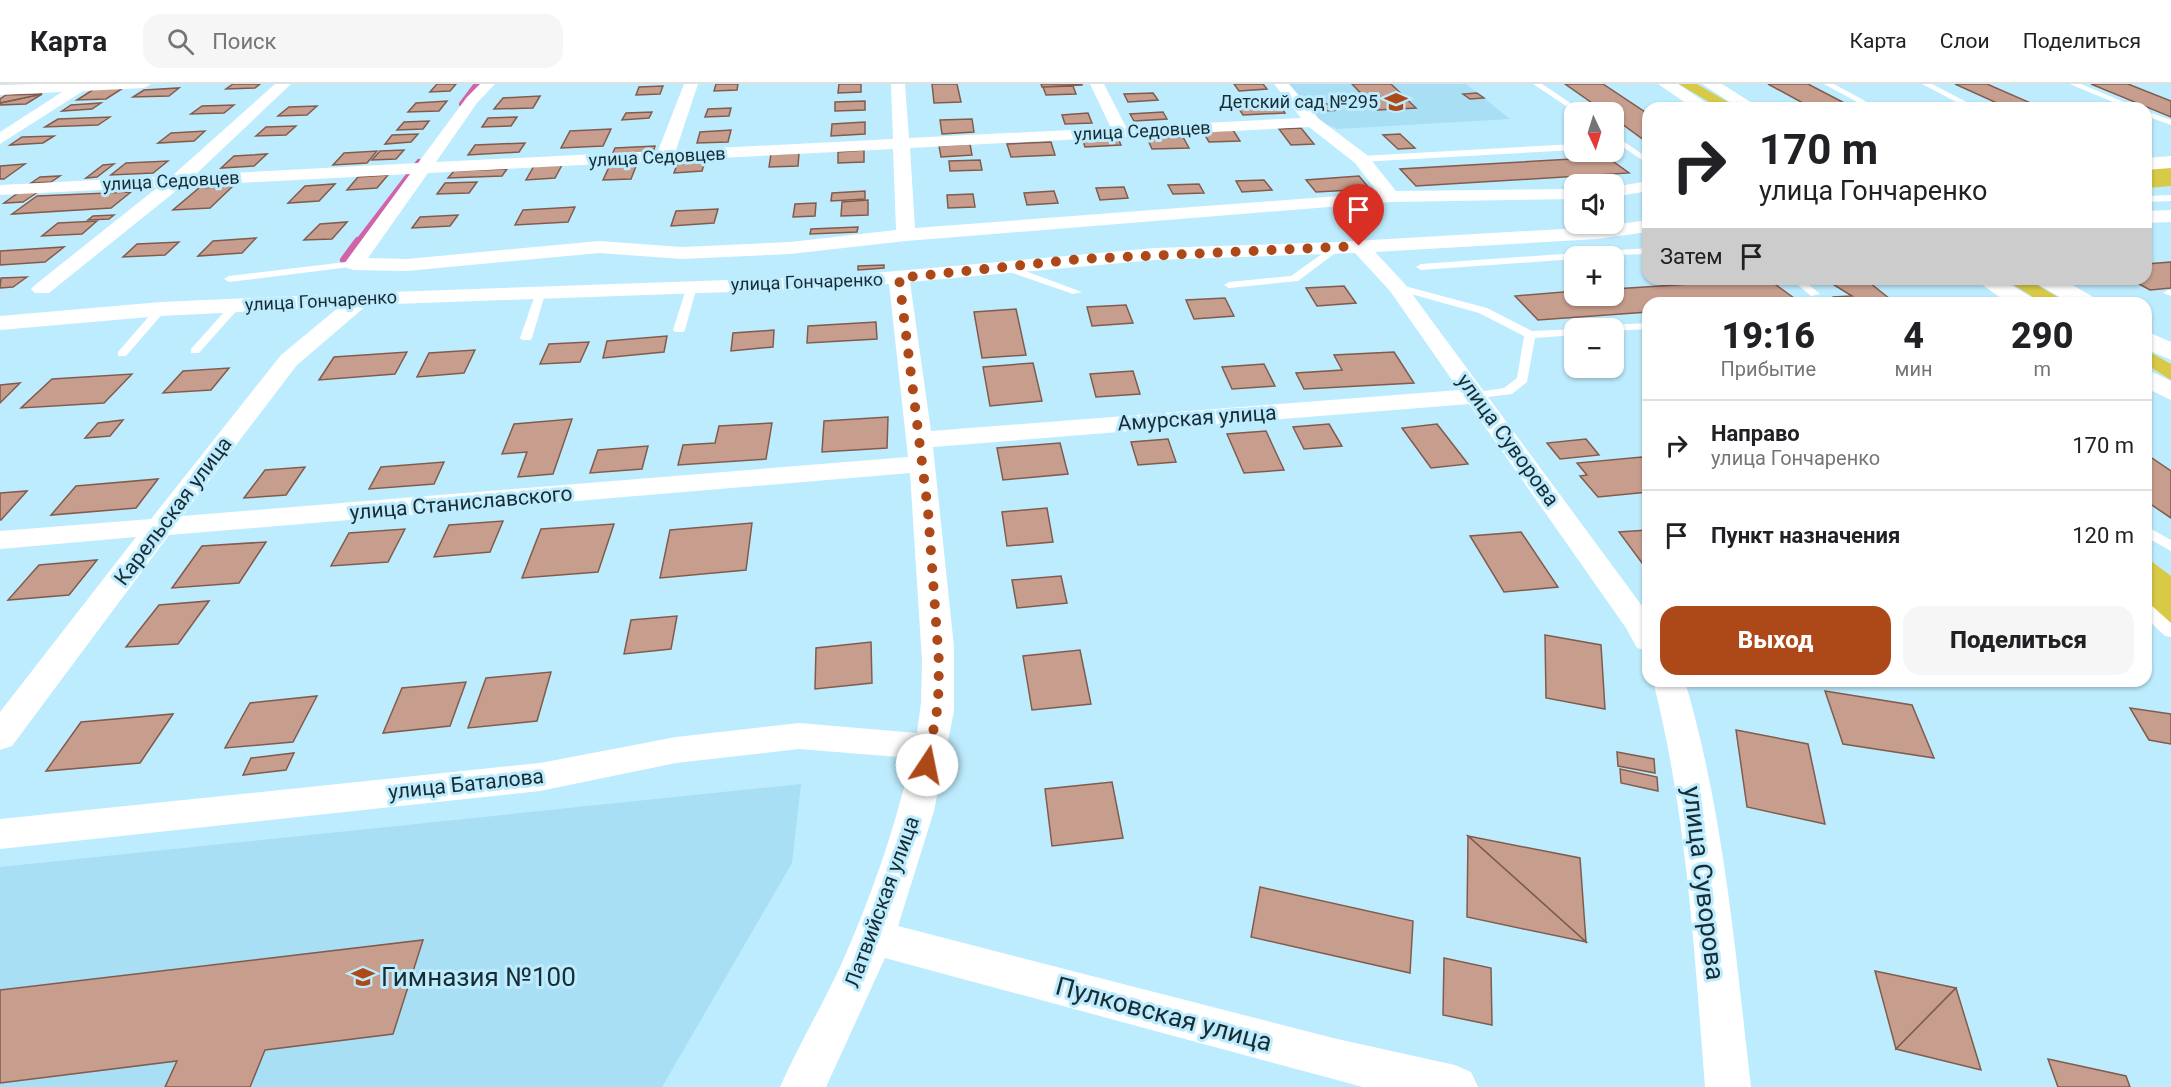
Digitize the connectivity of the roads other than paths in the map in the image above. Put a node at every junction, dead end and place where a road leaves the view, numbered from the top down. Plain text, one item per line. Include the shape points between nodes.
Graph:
1 (144, 84) edge
2 (284, 84) edge
3 (488, 84) edge
4 (691, 84) edge
5 (898, 84) edge
6 (1097, 84) edge
7 (1281, 84) edge
8 (1537, 84) edge
9 (1665, 84) edge
10 (1710, 84) edge
11 (1828, 84) edge
12 (1926, 84) edge
13 (2074, 84) edge
14 (81, 86) edge
15 (0, 90) edge
16 (1565, 102) edge
17 (1695, 102) edge
18 (1741, 102) edge
19 (1862, 102) edge
20 (1962, 102) edge
21 (2119, 102) edge
22 (2152, 115) edge
23 (1313, 123) junction
24 (2171, 123) edge
25 (1121, 132) junction
26 (0, 138) edge
27 (902, 143) junction
28 (1624, 144) edge
29 (1564, 148) edge
30 (665, 156) junction
31 (1642, 158) edge
32 (1361, 159) junction
33 (2171, 162) edge
34 (2152, 164) edge
35 (425, 168) junction
36 (179, 181) junction
37 (1642, 187) edge
38 (0, 190) edge
39 (1624, 190) edge
40 (1564, 194) edge
41 (1391, 197) junction
42 (2171, 198) edge
43 (2152, 199) edge
44 (2171, 216) edge
45 (2152, 217) edge
46 (1642, 227) edge
47 (906, 235) junction
48 (1359, 246) junction
49 (1337, 248) junction
50 (1642, 251) edge
51 (354, 264) junction
52 (1422, 267) dead end
53 (1008, 268) junction
54 (899, 278) junction
55 (229, 279) dead end
56 (1229, 285) dead end
57 (1804, 285) edge
58 (1996, 285) edge
59 (2055, 285) edge
60 (692, 286) junction
61 (1398, 287) junction
62 (42, 289) dead end
63 (541, 291) junction
64 (1077, 292) dead end
65 (1815, 294) dead end
66 (2015, 297) edge
67 (2076, 297) edge
68 (361, 299) junction
69 (235, 306) junction
70 (161, 309) junction
71 (0, 322) edge
72 (1642, 326) edge
73 (1624, 327) edge
74 (680, 330) dead end
75 (1564, 333) edge
76 (1530, 335) junction
77 (526, 338) dead end
78 (2152, 341) edge
79 (195, 351) dead end
80 (2171, 352) edge
81 (122, 354) dead end
82 (2152, 382) edge
83 (2171, 393) edge
84 (1476, 396) junction
85 (921, 452) junction
86 (161, 528) junction
87 (2152, 534) edge
88 (0, 540) edge
89 (2171, 547) edge
90 (2152, 615) edge
91 (1642, 629) edge
92 (2171, 632) edge
93 (1671, 687) edge
94 (0, 737) edge
95 (930, 747) junction
96 (0, 834) edge
97 (873, 937) junction
98 (803, 1087) edge
99 (1455, 1087) edge
100 (1728, 1087) edge

1 - 14 street
2 - 36 street
3 - 35 street via 472,100
4 - 30 street
5 - 27 street
6 - 25 street
7 - 23 street
8 - 16 lane
9 - 17 main road
10 - 18 main road
11 - 19 lane
12 - 20 lane
13 - 21 lane
14 - 15 street
14 - 26 street
22 - 24 lane
23 - 25 street, улица Седовцев
23 - 32 street
25 - 27 street, улица Седовцев
27 - 30 street, улица Седовцев
27 - 47 street
28 - 31 lane
29 - 32 lane
30 - 35 street, улица Седовцев
32 - 41 street
33 - 34 main road
35 - 36 street, улица Седовцев
35 - 51 street
36 - 38 street, улица Седовцев
36 - 62 street
37 - 39 street
40 - 41 street, улица Гончаренко
41 - 47 street, улица Гончаренко
42 - 43 lane
44 - 45 main road
46 - 48 street, улица Гончаренко via 1597,233
47 - 51 street, улица Гончаренко via 790,248 682,253 599,247 407,265
48 - 49 street, улица Гончаренко
48 - 61 street, улица Суворова
49 - 53 street, улица Гончаренко via 1155,254
49 - 56 lane via 1294,279
50 - 52 lane
51 - 55 lane
53 - 54 street, улица Гончаренко
53 - 64 lane
54 - 60 street, улица Гончаренко
54 - 85 street, Латвийская улица
57 - 65 lane
58 - 66 main road
59 - 67 main road
60 - 63 street, улица Гончаренко
60 - 74 lane
61 - 76 lane via 1509,320
61 - 84 street, улица Суворова
63 - 68 street, улица Гончаренко
63 - 77 lane
68 - 69 street, улица Гончаренко
68 - 86 street, Карельская улица via 289,360
69 - 70 street, улица Гончаренко
69 - 79 lane
70 - 71 street, улица Гончаренко
70 - 81 lane
72 - 73 lane
75 - 76 lane
76 - 84 lane via 1523,379 1508,391
78 - 80 main road
82 - 83 main road
84 - 85 street, Амурская улица
84 - 91 street, улица Суворова
85 - 86 street, улица Станиславского
85 - 95 street, Латвийская улица via 939,663 938,705
86 - 88 street, улица Станиславского
86 - 94 street, Карельская улица
87 - 89 lane
90 - 92 lane
93 - 100 street, улица Суворова via 1699,818
95 - 96 street, улица Баталова via 799,736 676,750 540,777
95 - 97 street, Латвийская улица via 901,861
97 - 98 street, Латвийская улица
97 - 99 street, Пулковская улица via 1333,1059

